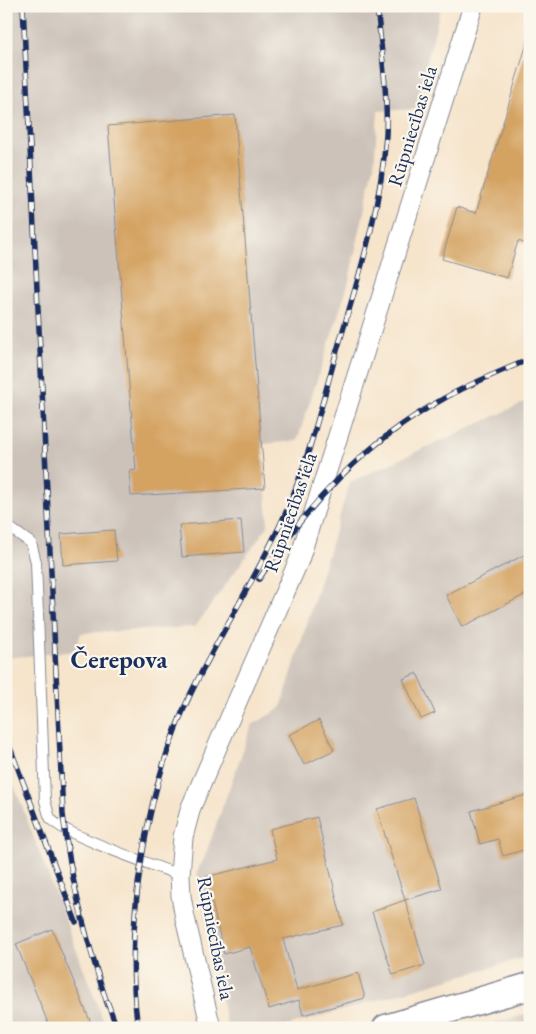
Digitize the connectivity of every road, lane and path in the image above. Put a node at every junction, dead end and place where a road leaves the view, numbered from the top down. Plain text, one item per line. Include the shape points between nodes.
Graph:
1 (473, 6) edge
2 (6, 525) edge
3 (180, 874) junction
4 (530, 986) edge
5 (211, 1028) edge
6 (386, 1028) edge

1 - 3 street, Rūpniecības iela via 302,551 191,807 183,837
2 - 3 lane via 31,543 36,562 45,801 51,819 64,829 142,862
3 - 5 street, Rūpniecības iela via 185,918
4 - 6 street

